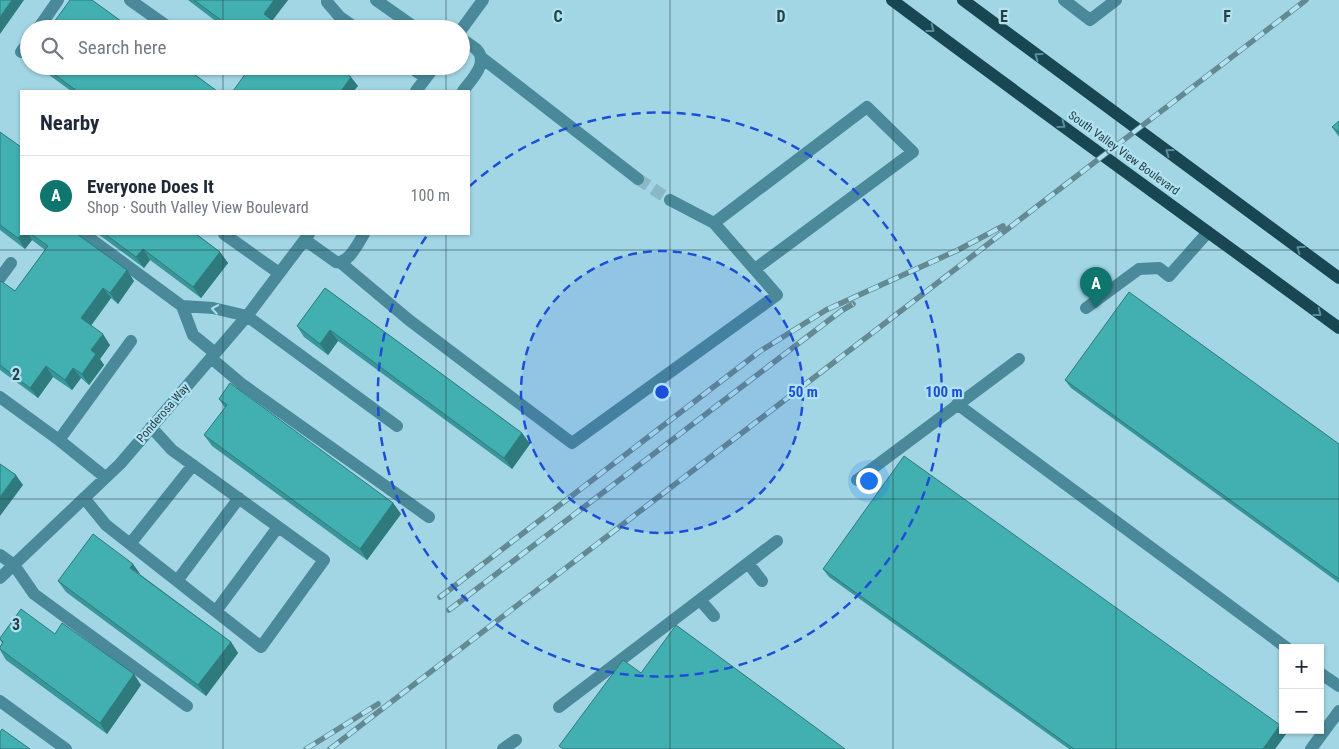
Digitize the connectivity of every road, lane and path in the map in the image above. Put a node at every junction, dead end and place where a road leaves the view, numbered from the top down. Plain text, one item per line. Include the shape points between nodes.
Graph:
1 (58, 0) edge
2 (130, 0) edge
3 (326, 0) edge
4 (376, 0) edge
5 (483, 0) edge
6 (892, 0) edge
7 (963, 0) edge
8 (1064, 0) edge
9 (1116, 0) edge
10 (44, 20) edge
11 (158, 20) edge
12 (345, 20) edge
13 (405, 20) edge
14 (468, 20) edge
15 (470, 45) edge
16 (482, 58) junction
17 (422, 75) edge
18 (428, 75) edge
19 (426, 78) junction
20 (417, 90) edge
21 (464, 90) edge
22 (638, 179) tunnel mouth
23 (670, 200) tunnel mouth
24 (714, 224) junction
25 (1208, 232) junction
26 (85, 235) edge
27 (225, 235) edge
28 (363, 235) edge
29 (307, 237) edge
30 (11, 263) dead end
31 (341, 263) junction
32 (755, 269) junction
33 (279, 273) junction
34 (0, 278) edge
35 (1339, 278) edge
36 (182, 306) junction
37 (1086, 308) dead end
38 (247, 316) junction
39 (1339, 328) edge
40 (131, 341) dead end
41 (213, 356) junction
42 (1019, 359) dead end
43 (0, 397) edge
44 (957, 404) junction
45 (397, 426) dead end
46 (151, 428) junction
47 (60, 440) junction
48 (193, 465) junction
49 (105, 477) junction
50 (857, 480) dead end
51 (84, 498) junction
52 (239, 498) junction
53 (429, 517) dead end
54 (278, 528) junction
55 (777, 542) dead end
56 (130, 544) junction
57 (0, 555) edge
58 (748, 563) junction
59 (14, 565) junction
60 (0, 578) edge
61 (177, 581) junction
62 (762, 581) dead end
63 (700, 600) junction
64 (216, 611) junction
65 (714, 616) dead end
66 (1281, 644) edge
67 (1324, 676) edge
68 (1339, 686) edge
69 (0, 701) edge
70 (187, 706) dead end
71 (559, 707) dead end
72 (1339, 711) edge
73 (516, 740) dead end
74 (66, 749) edge
75 (504, 749) edge
76 (1311, 749) edge

1 - 10 street
2 - 11 street
3 - 12 street
4 - 13 street
5 - 14 street
6 -> 25 main road, South Valley View Boulevard
35 -> 7 main road
8 - 9 street via 1090,20
15 - 16 street
16 - 21 street
16 - 22 street
17 - 19 street
18 - 19 street
19 - 20 street
23 - 24 street
24 - 32 street
24 - 32 street via 867,107 914,152
25 - 37 street via 1170,276 1159,268 1139,269
25 -> 39 main road, South Valley View Boulevard
26 - 36 street
27 - 33 street
28 - 31 street
29 - 31 street
29 - 33 street, Ponderosa Way
30 - 34 street
31 - 32 street via 408,320 572,443 778,295
33 - 38 street, Ponderosa Way
38 -> 36 street via 213,308
36 - 41 street via 193,334
38 - 41 street, Ponderosa Way
38 - 45 street
40 - 47 street
41 - 46 street, Ponderosa Way
41 - 53 street via 243,385
42 - 44 street
43 - 47 street
44 - 50 street
44 - 66 street
46 - 48 street via 172,450
46 - 49 street, Ponderosa Way
47 - 49 street
48 - 52 street
48 - 56 street
49 - 51 street, Ponderosa Way
51 - 56 street via 106,525
51 - 59 street, Ponderosa Way
52 - 54 street
52 - 61 street
54 - 64 street
54 - 64 street via 324,560 261,646
55 - 58 street
56 - 61 street
57 - 59 street
58 - 62 street
58 - 63 street
59 - 60 street, Ponderosa Way
59 - 70 street via 34,594
61 - 64 street
63 - 65 street
63 - 71 street
67 - 68 street
69 - 74 street
72 - 76 street
73 - 75 street

